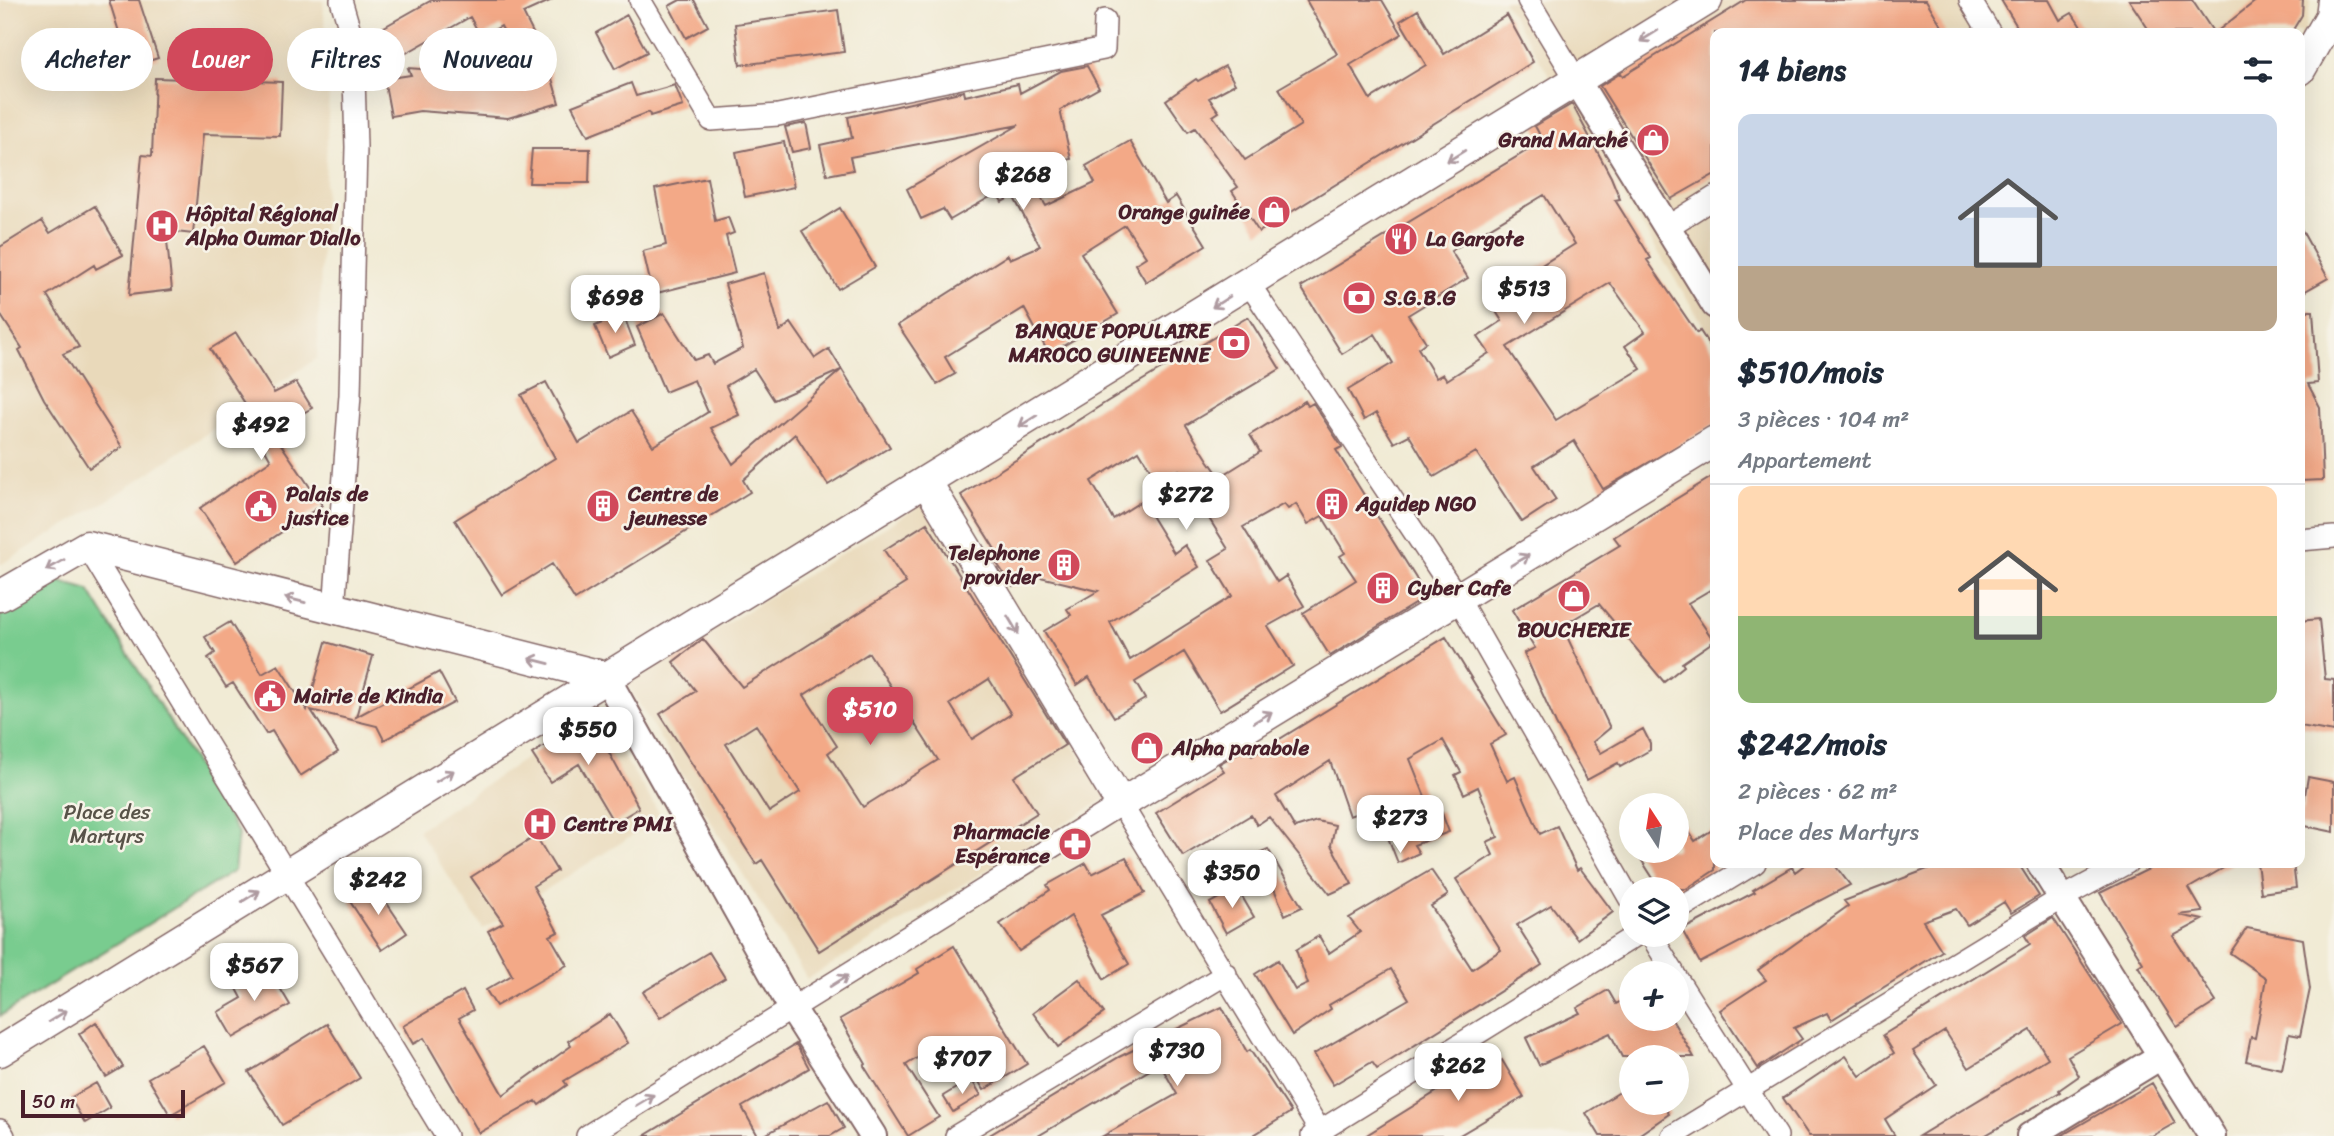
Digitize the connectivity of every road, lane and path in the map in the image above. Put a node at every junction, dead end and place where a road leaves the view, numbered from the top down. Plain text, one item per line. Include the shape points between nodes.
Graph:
1 (341, 0) edge
2 (640, 0) edge
3 (1528, 0) edge
4 (1707, 0) edge
5 (1970, 0) edge
6 (2333, 0) edge
7 (1105, 20) dead end
8 (1983, 28) edge
9 (2305, 61) edge
10 (1577, 81) junction
11 (1710, 200) edge
12 (1669, 226) junction
13 (1250, 285) junction
14 (1710, 296) edge
15 (1710, 444) edge
16 (927, 483) junction
17 (2334, 537) edge
18 (2305, 540) edge
19 (87, 546) junction
20 (0, 596) edge
21 (1458, 598) junction
22 (334, 610) junction
23 (606, 677) junction
24 (1121, 804) junction
25 (1747, 868) edge
26 (2043, 868) edge
27 (2118, 868) edge
28 (288, 873) junction
29 (1619, 880) edge
30 (2060, 899) junction
31 (1689, 903) edge
32 (1619, 946) edge
33 (1226, 974) junction
34 (1689, 997) edge
35 (793, 1010) junction
36 (0, 1051) edge
37 (2161, 1056) junction
38 (1747, 1090) junction
39 (0, 1130) edge
40 (1318, 1134) edge
41 (4, 1136) edge
42 (446, 1136) edge
43 (587, 1136) edge
44 (873, 1136) edge
45 (956, 1136) edge
46 (1672, 1136) edge
47 (1777, 1136) edge
48 (2030, 1136) edge
49 (2212, 1136) edge

1 - 22 street via 353,41 356,147 350,395
2 - 7 street via 711,120 778,115 1104,49
3 - 10 street
4 -> 10 main road
5 - 8 street
6 - 9 main road via 2331,16
10 - 12 street
10 -> 13 main road
11 - 12 street
12 - 14 street
13 -> 16 main road
13 - 21 street
21 -> 15 main road
16 - 23 main road
16 -> 24 main road
17 - 18 street
19 -> 20 main road
22 -> 19 main road
19 - 28 street
24 -> 21 main road
21 - 29 street
23 -> 22 main road
28 -> 23 main road
23 - 35 street
24 - 33 street
35 -> 24 street
25 - 31 street
26 - 30 street
27 - 30 street
36 -> 28 main road
28 - 42 street
30 - 37 street
30 - 38 street
32 - 40 street
33 - 40 street
33 - 45 street
34 - 38 street
43 -> 35 street
35 - 44 street
37 - 48 street
37 - 49 street
38 - 46 street
38 - 47 street
39 - 41 street

